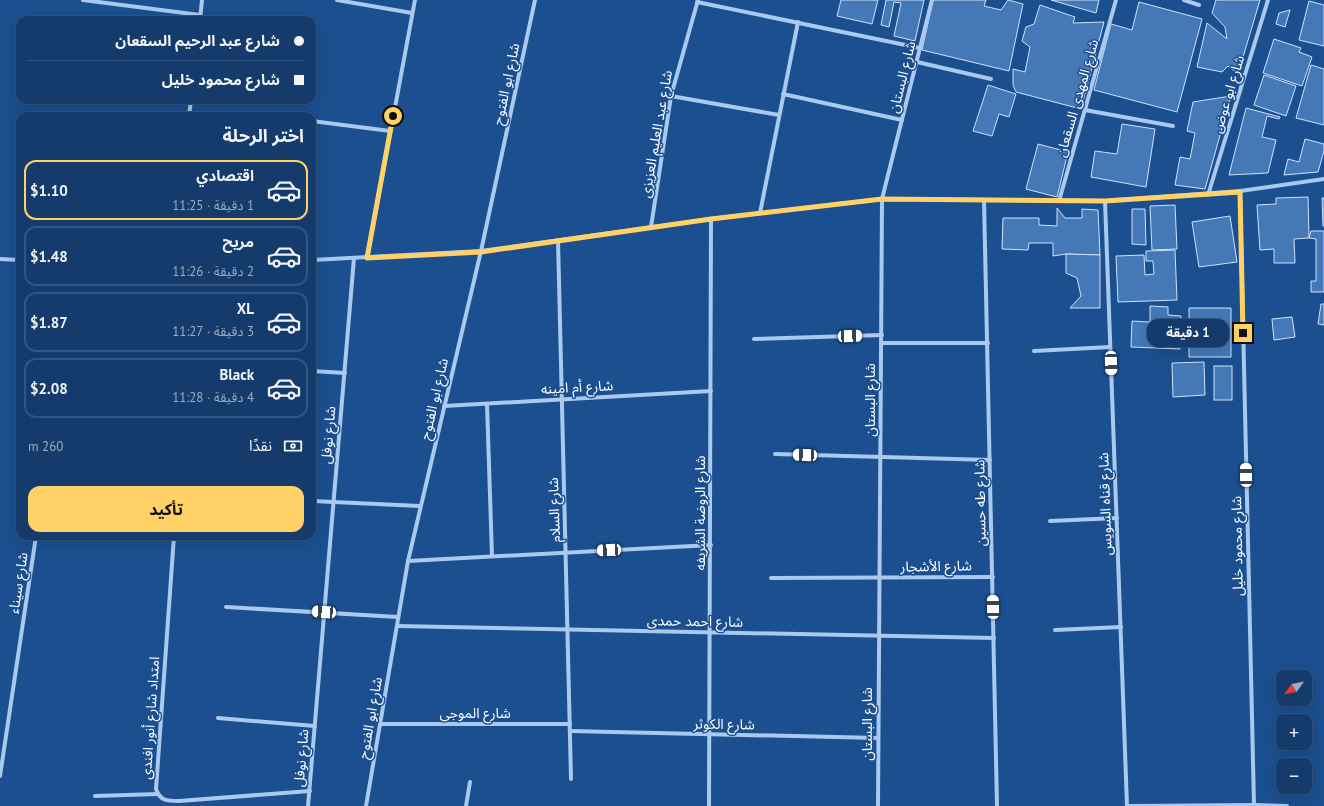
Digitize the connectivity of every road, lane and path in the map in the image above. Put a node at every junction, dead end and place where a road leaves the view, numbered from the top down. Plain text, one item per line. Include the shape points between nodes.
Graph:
1 (83, 0) edge
2 (202, 0) edge
3 (337, 0) edge
4 (415, 0) edge
5 (535, 0) edge
6 (932, 0) edge
7 (1116, 0) edge
8 (1184, 0) edge
9 (1268, 0) edge
10 (698, 1) edge
11 (1199, 5) dead end
12 (412, 13) junction
13 (200, 15) joint
14 (798, 22) junction
15 (920, 48) junction
16 (917, 62) junction
17 (991, 80) dead end
18 (783, 94) junction
19 (671, 96) junction
20 (1085, 110) junction
21 (779, 115) junction
22 (902, 120) junction
23 (316, 122) edge
24 (1173, 126) dead end
25 (390, 131) junction
26 (1324, 178) edge
27 (1240, 192) junction
28 (1208, 195) junction
29 (882, 199) junction
30 (984, 200) junction
31 (1058, 201) junction
32 (1105, 201) junction
33 (760, 213) junction
34 (711, 219) junction
35 (651, 227) junction
36 (558, 240) junction
37 (481, 252) junction
38 (354, 258) junction
39 (367, 258) junction
40 (0, 259) edge
41 (16, 260) edge
42 (316, 260) edge
43 (882, 335) junction
44 (754, 339) dead end
45 (988, 343) junction
46 (881, 344) junction
47 (1110, 347) junction
48 (1034, 351) dead end
49 (316, 371) edge
50 (345, 373) junction
51 (711, 390) junction
52 (562, 399) junction
53 (487, 404) junction
54 (444, 406) junction
55 (775, 454) dead end
56 (880, 457) junction
57 (990, 460) junction
58 (316, 501) edge
59 (334, 502) junction
60 (420, 506) junction
61 (1117, 518) junction
62 (1050, 521) dead end
63 (35, 540) edge
64 (174, 540) edge
65 (711, 545) junction
66 (566, 552) junction
67 (492, 556) junction
68 (408, 561) junction
69 (992, 577) junction
70 (771, 578) dead end
71 (880, 578) junction
72 (226, 607) dead end
73 (324, 612) junction
74 (398, 617) junction
75 (397, 626) junction
76 (1121, 627) junction
77 (568, 629) junction
78 (1055, 630) dead end
79 (711, 632) junction
80 (879, 636) junction
81 (994, 638) junction
82 (218, 718) dead end
83 (380, 724) junction
84 (570, 724) junction
85 (315, 726) junction
86 (570, 732) junction
87 (710, 734) junction
88 (878, 738) junction
89 (0, 776) edge
90 (572, 779) dead end
91 (470, 782) dead end
92 (310, 790) junction
93 (158, 794) junction
94 (95, 796) dead end
95 (178, 804) edge
96 (1254, 805) junction
97 (308, 806) edge
98 (366, 806) edge
99 (466, 806) edge
100 (710, 806) edge
101 (878, 806) edge
102 (998, 806) edge
103 (1128, 806) edge
104 (1140, 806) edge
105 (1244, 806) edge
106 (1287, 806) edge

1 - 13 street
2 - 13 street
3 - 12 street
4 - 12 street
5 - 37 street, شارع ابو الفتوح
6 - 15 street, شارع البستان
7 - 20 street, شارع المهدى السقعان
8 - 11 street
9 - 28 street, شارع ابو عوض
10 - 14 street
10 - 19 street, شارع عبد العليم العزيزى
12 - 25 street
14 - 15 street
14 - 18 street
15 - 16 street, شارع البستان
16 - 17 street
16 - 22 street, شارع البستان
18 - 21 street
18 - 22 street
19 - 21 street
19 - 35 street, شارع عبد العليم العزيزى
20 - 24 street
20 - 31 street, شارع المهدى السقعان
21 - 33 street
22 - 29 street, شارع البستان
23 - 25 street
25 - 39 street
26 - 27 street
27 - 28 street
27 - 96 street, شارع محمود خليل
28 - 32 street
29 - 30 street
29 - 33 street
29 - 43 street, شارع البستان
30 - 31 street
30 - 45 street, شارع طه حسين
31 - 32 street
32 - 47 street, شارع قناه السويس
33 - 34 street
34 - 35 street
34 - 51 street, شارع الروضة الشريفه
35 - 36 street
36 - 37 street
36 - 52 street, شارع السلام
37 - 39 street
37 - 54 street, شارع ابو الفتوح
38 - 39 street
38 - 42 street
38 - 50 street, شارع نوفل
40 - 41 street
43 - 44 street
43 - 46 street, شارع البستان
45 - 46 street
45 - 57 street, شارع طه حسين
46 - 56 street, شارع البستان
47 - 48 street
47 - 61 street, شارع قناه السويس
49 - 50 street
50 - 59 street, شارع نوفل
51 - 52 street, شارع أم امينه
51 - 65 street, شارع الروضة الشريفه
52 - 53 street, شارع أم امينه
52 - 66 street, شارع السلام
53 - 54 street, شارع أم امينه
53 - 67 street
54 - 60 street, شارع ابو الفتوح
55 - 56 street
56 - 57 street
56 - 71 street, شارع البستان
57 - 69 street, شارع طه حسين
58 - 59 street
59 - 60 street
59 - 73 street, شارع نوفل
60 - 68 street, شارع ابو الفتوح
61 - 62 street
61 - 76 street, شارع قناه السويس
63 - 89 street, شارع سيناء
64 - 93 street, امتداد شارع أنور افندى via 156,789
65 - 66 street
65 - 79 street, شارع الروضة الشريفه
66 - 67 street
66 - 77 street, شارع السلام
67 - 68 street
68 - 74 street, شارع ابو الفتوح
69 - 71 street, شارع الأشجار
69 - 81 street, شارع طه حسين
70 - 71 street, شارع الأشجار
71 - 80 street, شارع البستان
72 - 73 street
73 - 74 street
73 - 85 street, شارع نوفل
74 - 75 street, شارع ابو الفتوح
75 - 77 street, شارع احمد حمدى
75 - 83 street, شارع ابو الفتوح
76 - 78 street
76 - 103 street, شارع قناه السويس
77 - 79 street, شارع احمد حمدى
77 - 84 street, شارع السلام
79 - 80 street, شارع احمد حمدى
79 - 87 street, شارع الروضة الشريفه
80 - 81 street, شارع احمد حمدى
80 - 88 street, شارع البستان
81 - 102 street, شارع طه حسين
82 - 85 street
83 - 84 street, شارع الموجى
83 - 98 street, شارع ابو الفتوح
84 - 86 street, شارع السلام
85 - 92 street, شارع نوفل
86 - 87 street, شارع الكوثر
86 - 90 street, شارع السلام
87 - 88 street, شارع الكوثر
87 - 100 street, شارع الروضة الشريفه
88 - 101 street, شارع البستان
91 - 99 street
92 - 95 street, امتداد شارع أنور افندى
92 - 97 street, شارع نوفل
93 - 94 street
93 - 95 street, امتداد شارع أنور افندى via 162,799
96 - 105 street
96 - 106 street
103 - 104 street
104 - 105 street

